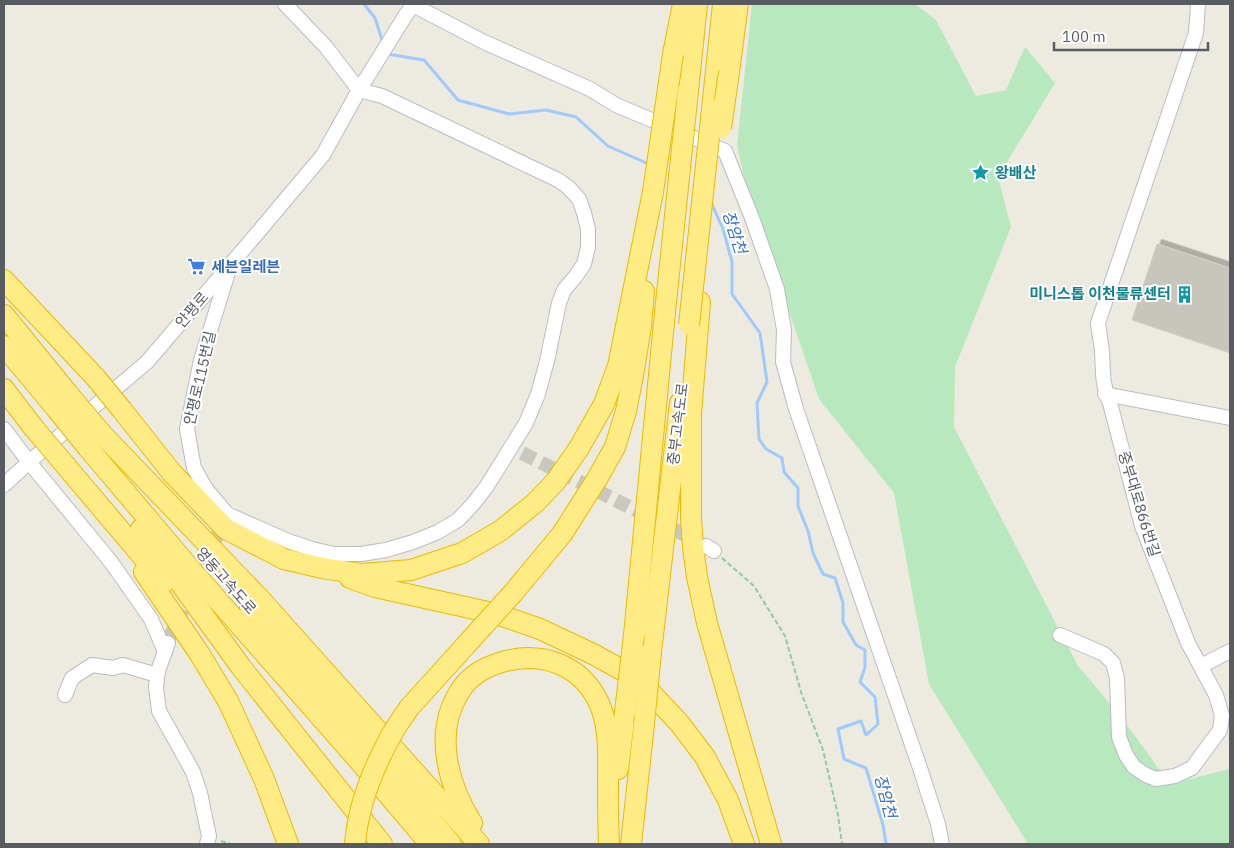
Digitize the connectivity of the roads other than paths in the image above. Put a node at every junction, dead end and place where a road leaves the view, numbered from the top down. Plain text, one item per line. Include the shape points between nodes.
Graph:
1 (285, 4) edge
2 (683, 4) edge
3 (697, 4) edge
4 (723, 4) edge
5 (738, 4) edge
6 (1198, 4) edge
7 (412, 6) edge
8 (362, 86) junction
9 (653, 192) junction
10 (231, 262) junction
11 (4, 280) edge
12 (4, 315) edge
13 (4, 346) edge
14 (4, 389) edge
15 (1105, 394) junction
16 (63, 402) junction
17 (1230, 418) edge
18 (4, 429) edge
19 (95, 441) junction
20 (29, 462) junction
21 (4, 485) edge
22 (101, 506) junction
23 (308, 564) junction
24 (1060, 635) dead end
25 (1230, 651) edge
26 (1201, 666) junction
27 (157, 675) junction
28 (64, 695) dead end
29 (207, 844) edge
30 (288, 844) edge
31 (355, 844) edge
32 (375, 844) edge
33 (382, 844) edge
34 (430, 844) edge
35 (451, 844) edge
36 (479, 844) edge
37 (484, 844) edge
38 (609, 844) edge
39 (631, 844) edge
40 (744, 844) edge
41 (771, 844) edge
42 (942, 844) edge

1 - 8 street
2 - 9 highway, bridge
3 - 38 highway, 중부고속도로, bridge via 634,635
4 - 39 highway, 중부고속도로, bridge
5 - 41 highway, bridge via 707,217 691,414 691,518 697,578 707,623
6 - 15 street, 중부대로866번길 via 1196,33 1098,323
7 - 8 street, 안평로
7 - 42 street via 590,89 616,105 725,151 777,289 784,330 783,362 796,409 920,768
8 - 10 street, 안평로 via 323,155
8 - 10 street, 안평로115번길 via 558,180 578,199 588,228 584,264 564,290 559,303 538,394 516,450 458,520 438,532 386,550 334,554 288,542 227,514 194,468 187,429 201,360
9 - 23 highway via 618,366 604,404 556,481 500,531 462,552 411,570 361,574
9 - 31 highway, bridge via 642,326 616,446 562,534 409,708 374,770 356,827
10 - 20 street, 안평로 via 147,362
11 - 23 highway, bridge via 96,378 172,473 226,529 284,559
12 - 16 highway, 영동고속도로
13 - 16 highway, 영동고속도로
14 - 22 highway, bridge
15 - 17 street
15 - 26 street, 중부대로866번길 via 1142,526 1188,643
16 - 19 highway, 영동고속도로, bridge
18 - 20 street
19 - 33 highway via 148,539 241,667
19 - 34 highway, 영동고속도로 via 192,572
19 - 35 highway, 영동고속도로 via 150,492
19 - 36 highway via 261,600
20 - 21 street, 안평로
20 - 27 street via 111,562 151,619 166,646
22 - 30 highway via 228,701 264,779
22 - 32 highway via 294,740
23 - 40 highway via 375,586 498,614 540,629 622,670 642,684 680,724 705,757 728,800
24 - 26 street, 중부대로866번길 via 1104,654 1113,663 1117,678 1119,737 1134,767 1156,778 1175,776 1192,768 1220,730 1222,716 1216,695
25 - 26 street
27 - 28 street via 123,665 113,668 92,665 72,678
27 - 29 street via 159,711 193,772 209,836
37 - 38 highway via 462,809 450,778 446,725 454,701 470,679 493,664 527,658 567,667 579,675 599,702 606,727

